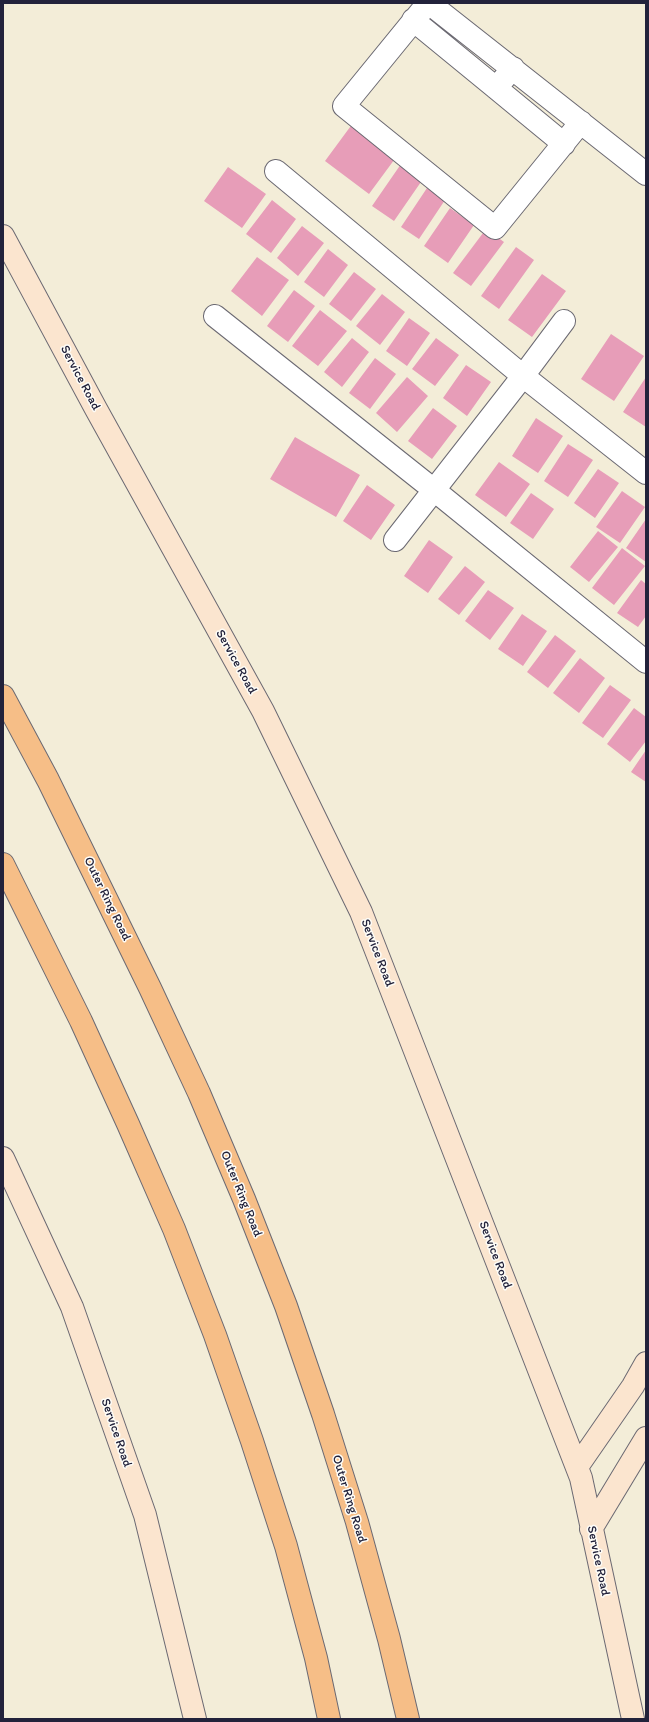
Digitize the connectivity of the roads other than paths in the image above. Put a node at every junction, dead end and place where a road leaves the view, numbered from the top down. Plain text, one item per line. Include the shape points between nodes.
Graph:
1 (437, 5) edge
2 (413, 20) junction
3 (513, 68) junction
4 (496, 88) junction
5 (581, 122) junction
6 (564, 144) junction
7 (276, 171) dead end
8 (646, 174) edge
9 (3, 236) edge
10 (215, 316) dead end
11 (564, 321) dead end
12 (523, 376) junction
13 (646, 473) edge
14 (434, 490) junction
15 (395, 540) dead end
16 (646, 662) edge
17 (3, 696) edge
18 (3, 864) edge
19 (3, 1158) edge
20 (646, 1363) edge
21 (646, 1438) edge
22 (577, 1467) junction
23 (592, 1529) junction
24 (195, 1719) edge
25 (329, 1719) edge
26 (408, 1719) edge
27 (632, 1719) edge

1 - 2 street
1 - 3 street
2 - 4 street
2 - 6 street via 344,106 495,228
3 - 4 street
3 - 5 street
4 - 6 street
5 - 6 street
5 - 8 street
7 - 12 street
9 - 22 main road, Service Road via 263,711 361,912
10 - 14 street
11 - 12 street
12 - 13 street
12 - 14 street
14 - 15 street
14 - 16 street
17 - 26 highway, Outer Ring Road via 150,988 199,1093 244,1199 286,1306 323,1414 357,1522
18 - 25 highway via 81,1021 128,1124 174,1229 215,1335 286,1546 316,1658
19 - 24 main road, Service Road via 72,1307 139,1500
20 - 22 main road
21 - 23 main road
22 - 23 main road, Service Road
23 - 27 main road, Service Road

